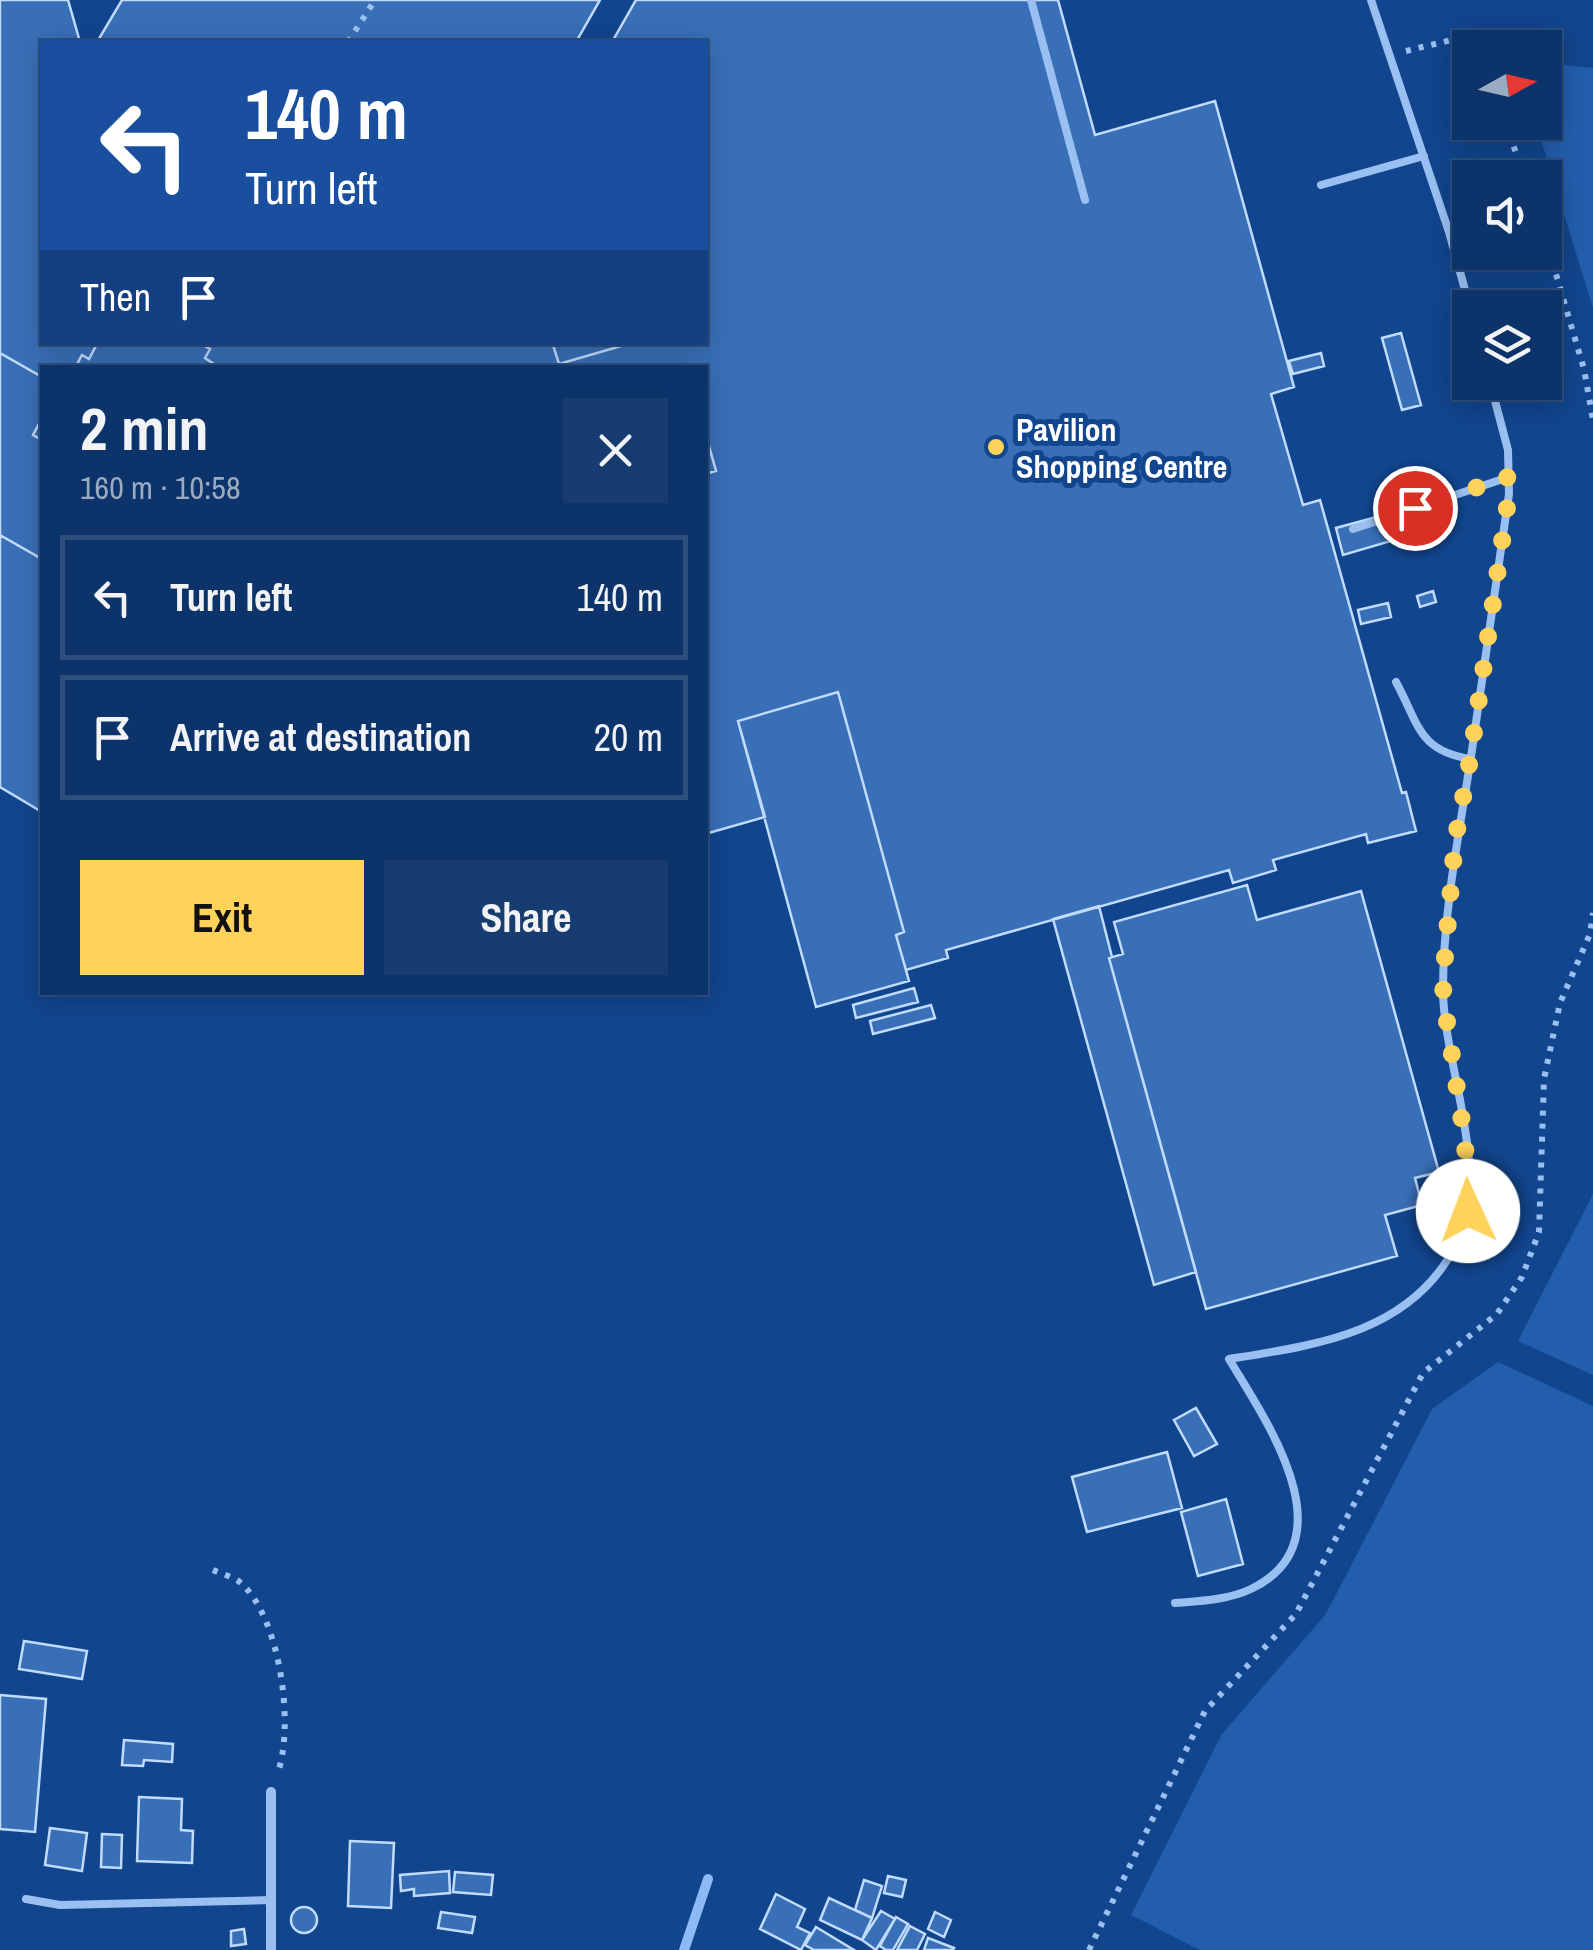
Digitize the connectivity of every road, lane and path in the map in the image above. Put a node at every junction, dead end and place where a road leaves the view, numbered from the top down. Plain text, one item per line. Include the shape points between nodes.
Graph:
1 (376, 0) edge
2 (1031, 0) edge
3 (1371, 0) edge
4 (349, 40) edge
5 (1452, 40) edge
6 (1390, 55) junction
7 (1424, 156) junction
8 (1321, 185) dead end
9 (1086, 200) dead end
10 (1555, 270) edge
11 (1465, 290) edge
12 (1495, 400) edge
13 (1593, 420) edge
14 (1508, 477) junction
15 (1353, 529) dead end
16 (1396, 682) dead end
17 (1470, 760) junction
18 (1593, 913) edge
19 (213, 1570) dead end
20 (1175, 1603) dead end
21 (271, 1792) joint
22 (26, 1899) dead end
23 (272, 1900) junction
24 (271, 1950) edge
25 (1089, 1950) edge

1 - 4 path
2 - 9 lane
3 - 6 lane
5 - 6 path
6 - 7 lane
7 - 8 lane
7 - 11 lane
10 - 13 path
12 - 14 lane
14 - 15 lane
14 - 17 lane
16 - 17 lane via 1430,744
17 - 20 lane via 1455,841 1443,995 1465,1142 1468,1211 1456,1246 1426,1290 1392,1316 1318,1344 1229,1359 1285,1458 1299,1515 1295,1540 1284,1562 1254,1588
18 - 25 path via 1560,1003 1544,1079 1539,1232 1522,1277 1498,1314 1424,1373 1296,1614 1204,1711
19 - 21 path via 240,1582 270,1636 285,1720 285,1755
21 - 23 street
22 - 23 lane via 60,1905
23 - 24 street

